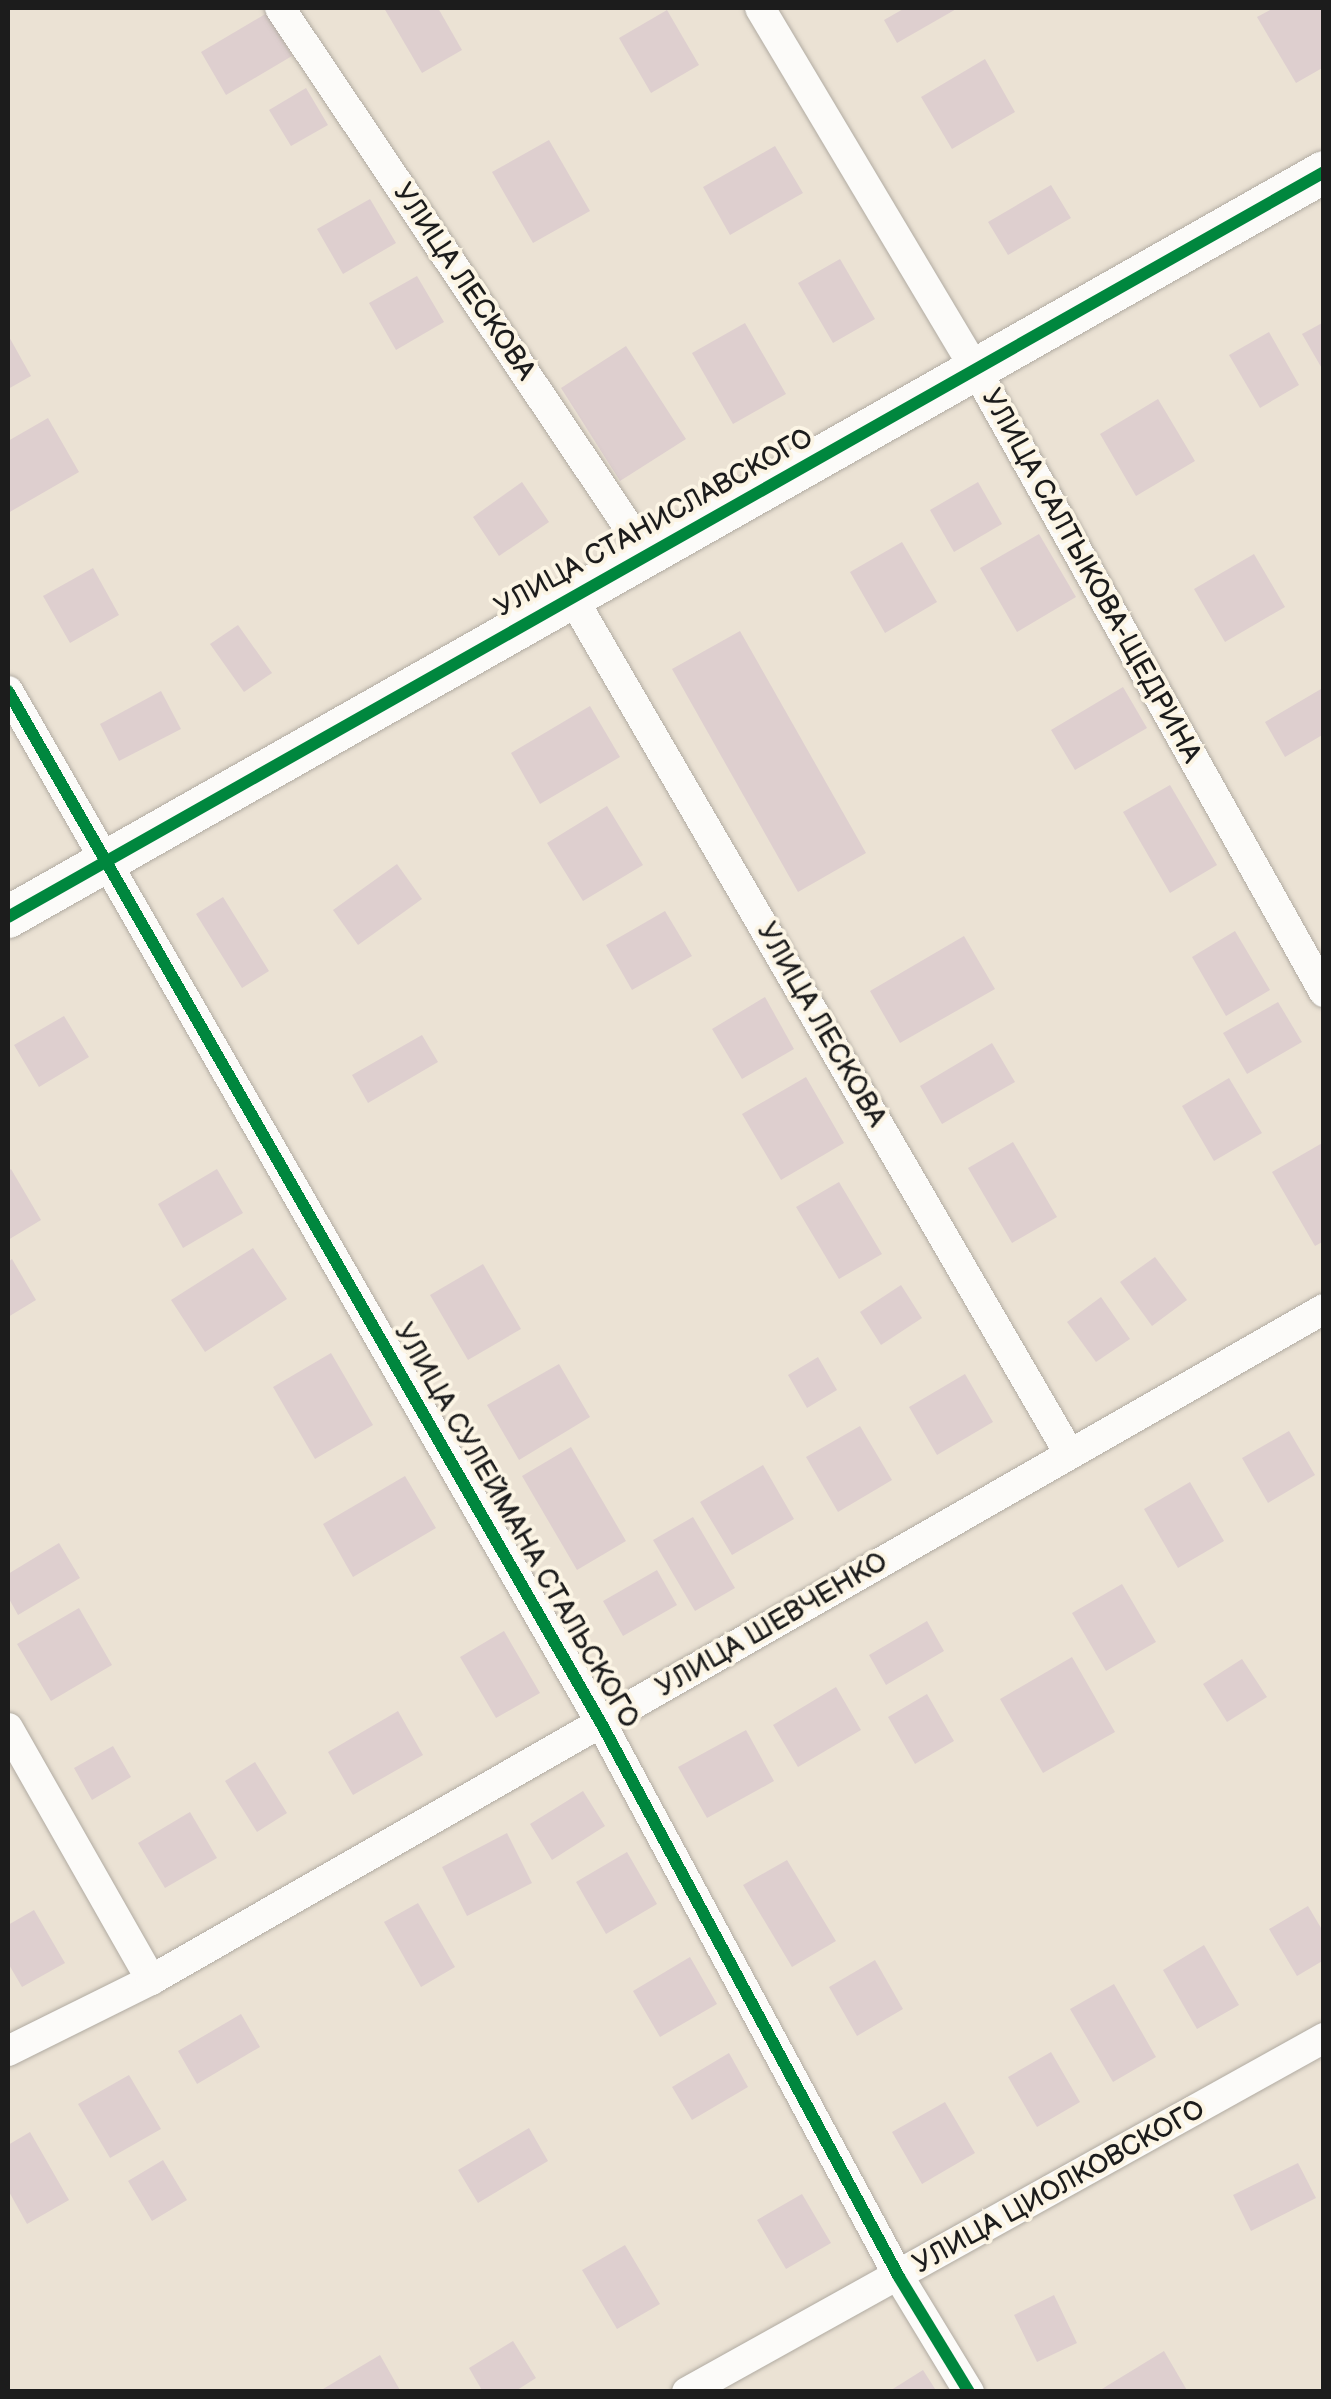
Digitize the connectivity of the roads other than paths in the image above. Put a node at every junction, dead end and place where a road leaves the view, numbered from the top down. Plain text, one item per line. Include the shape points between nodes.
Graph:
1 (280, 8) edge
2 (760, 8) edge
3 (1324, 172) edge
4 (976, 370) junction
5 (648, 556) junction
6 (572, 597) junction
7 (8, 691) edge
8 (106, 862) junction
9 (8, 917) edge
10 (1324, 992) edge
11 (1324, 1309) edge
12 (1069, 1454) junction
13 (601, 1723) junction
14 (8, 1728) edge
15 (150, 1980) junction
16 (1324, 2038) edge
17 (8, 2051) edge
18 (899, 2277) junction
19 (688, 2392) edge
20 (970, 2392) edge

1 - 5 street, УЛИЦА ЛЕСКОВА
2 - 4 street, УЛИЦА САЛТЫКОВА-ЩЕДРИНА
3 - 4 street, УЛИЦА СТАНИСЛАВСКОГО
4 - 5 street, УЛИЦА СТАНИСЛАВСКОГО
4 - 10 street, УЛИЦА САЛТЫКОВА-ЩЕДРИНА
5 - 6 street, УЛИЦА СТАНИСЛАВСКОГО
6 - 8 street, УЛИЦА СТАНИСЛАВСКОГО
6 - 12 street, УЛИЦА ЛЕСКОВА
7 - 8 street, УЛИЦА СУЛЕЙМАНА СТАЛЬСКОГО
8 - 9 street, УЛИЦА СТАНИСЛАВСКОГО
8 - 13 street, УЛИЦА СУЛЕЙМАНА СТАЛЬСКОГО
11 - 12 street, УЛИЦА ШЕВЧЕНКО
12 - 13 street, УЛИЦА ШЕВЧЕНКО
13 - 15 street, УЛИЦА ШЕВЧЕНКО
13 - 18 street, УЛИЦА СУЛЕЙМАНА СТАЛЬСКОГО
14 - 15 street
15 - 17 street, УЛИЦА ШЕВЧЕНКО
16 - 18 street, УЛИЦА ЦИОЛКОВСКОГО
18 - 19 street, УЛИЦА ЦИОЛКОВСКОГО
18 - 20 street, УЛИЦА СУЛЕЙМАНА СТАЛЬСКОГО

